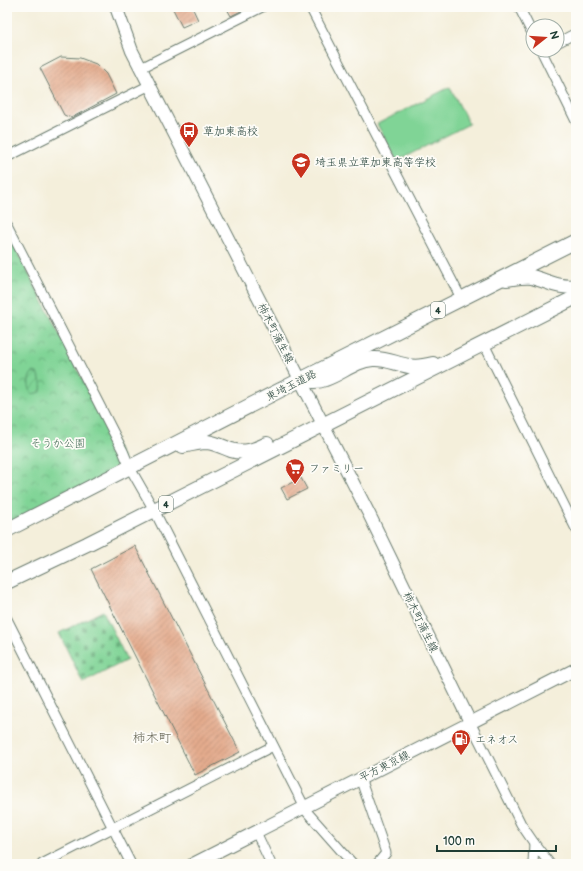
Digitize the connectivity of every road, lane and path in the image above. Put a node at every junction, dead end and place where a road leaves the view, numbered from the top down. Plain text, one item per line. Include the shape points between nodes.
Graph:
1 (116, 7) edge
2 (262, 7) edge
3 (310, 7) edge
4 (519, 7) edge
5 (525, 19) edge
6 (576, 33) edge
7 (565, 39) edge
8 (546, 58) edge
9 (141, 68) junction
10 (150, 85) junction
11 (576, 121) edge
12 (7, 157) edge
13 (7, 224) edge
14 (576, 241) edge
15 (492, 284) junction
16 (576, 286) edge
17 (576, 297) edge
18 (461, 298) junction
19 (484, 344) junction
20 (458, 356) junction
21 (300, 380) junction
22 (324, 425) junction
23 (163, 451) junction
24 (130, 468) junction
25 (154, 510) junction
26 (576, 529) edge
27 (7, 530) edge
28 (7, 582) edge
29 (7, 618) edge
30 (576, 669) edge
31 (470, 722) junction
32 (273, 746) junction
33 (360, 778) junction
34 (304, 807) junction
35 (112, 828) junction
36 (256, 832) junction
37 (534, 843) junction
38 (42, 864) edge
39 (131, 864) edge
40 (193, 864) edge
41 (271, 864) edge
42 (353, 864) edge
43 (377, 864) edge
44 (534, 864) edge
45 (550, 864) edge

1 - 9 main road, 柿木町蒲生線
2 - 9 street
3 - 18 street
4 - 5 street
6 - 7 street
8 - 11 street
9 - 10 main road, 柿木町蒲生線
10 - 12 street
10 - 21 main road, 柿木町蒲生線
13 - 24 street
14 - 15 highway, 東埼玉道路 / 4
15 - 16 highway, 4 via 507,279 530,277 559,286
15 - 18 highway, 東埼玉道路 / 4
17 - 19 highway, 4
18 - 21 highway, 東埼玉道路 / 4
19 - 20 highway, 4
19 - 26 street
20 - 21 highway, 4 via 418,367 372,359 362,361 326,379 315,382
20 - 22 highway, 4
21 - 22 main road, 柿木町蒲生線
21 - 23 highway, 東埼玉道路 / 4
22 - 23 highway, 4 via 298,429 250,451 233,450 204,442
22 - 25 highway, 4
22 - 31 main road, 柿木町蒲生線
23 - 24 highway, 東埼玉道路 / 4
24 - 25 street
24 - 27 highway, 東埼玉道路 / 4
25 - 28 highway, 4
25 - 32 street
29 - 35 street
30 - 31 main road, 平方東京線
31 - 33 main road, 平方東京線
31 - 37 street via 521,824
32 - 34 street
32 - 35 street
33 - 34 main road, 平方東京線
33 - 43 street via 386,853
34 - 36 main road, 平方東京線
34 - 42 street
35 - 38 street
35 - 39 street
36 - 40 main road, 平方東京線
36 - 41 street
37 - 44 street
37 - 45 street

